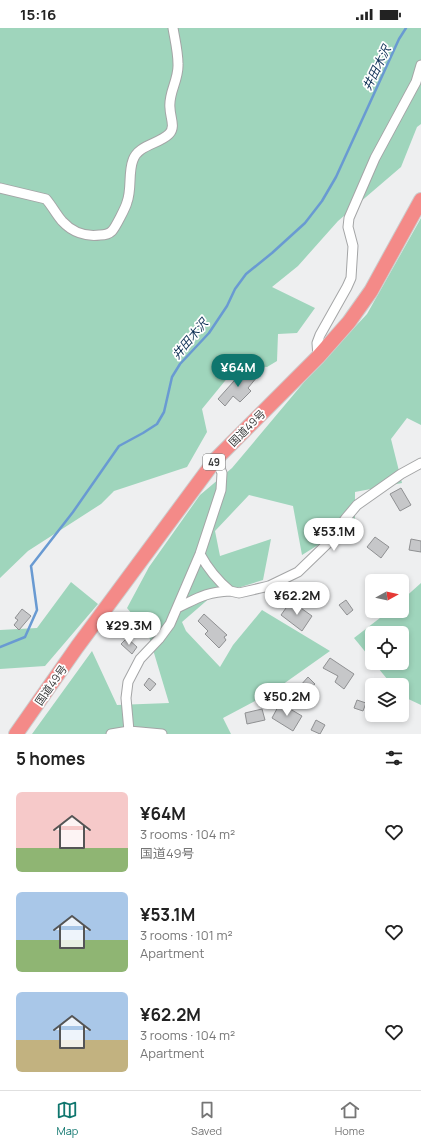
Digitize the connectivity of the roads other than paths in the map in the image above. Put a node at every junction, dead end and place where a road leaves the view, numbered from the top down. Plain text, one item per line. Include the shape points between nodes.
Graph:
1 (173, 28) edge
2 (421, 65) edge
3 (0, 188) edge
4 (421, 200) edge
5 (318, 357) junction
6 (216, 459) junction
7 (421, 464) edge
8 (200, 554) junction
9 (230, 591) junction
10 (177, 608) junction
11 (129, 731) junction
12 (16, 734) edge
13 (111, 734) edge
14 (162, 734) edge

1 - 3 street via 178,65 176,82 170,95 172,131 134,156 128,202 112,231 92,236 82,234 62,221 46,199
2 - 5 street via 416,82 375,158 349,218 348,227 353,246 351,278 320,335 317,344
4 - 5 highway, 国道49号 / 49 via 371,291 349,322
5 - 6 highway, 国道49号 / 49
6 - 8 street via 222,473 221,490
6 - 12 highway, 国道49号 / 49
7 - 9 street via 401,474 357,505 327,544 298,572 269,586 239,593
8 - 9 street via 214,576
8 - 10 street
9 - 10 street via 204,594
10 - 11 street via 170,624 160,639 140,659 128,682 126,698
11 - 13 street
11 - 14 street

